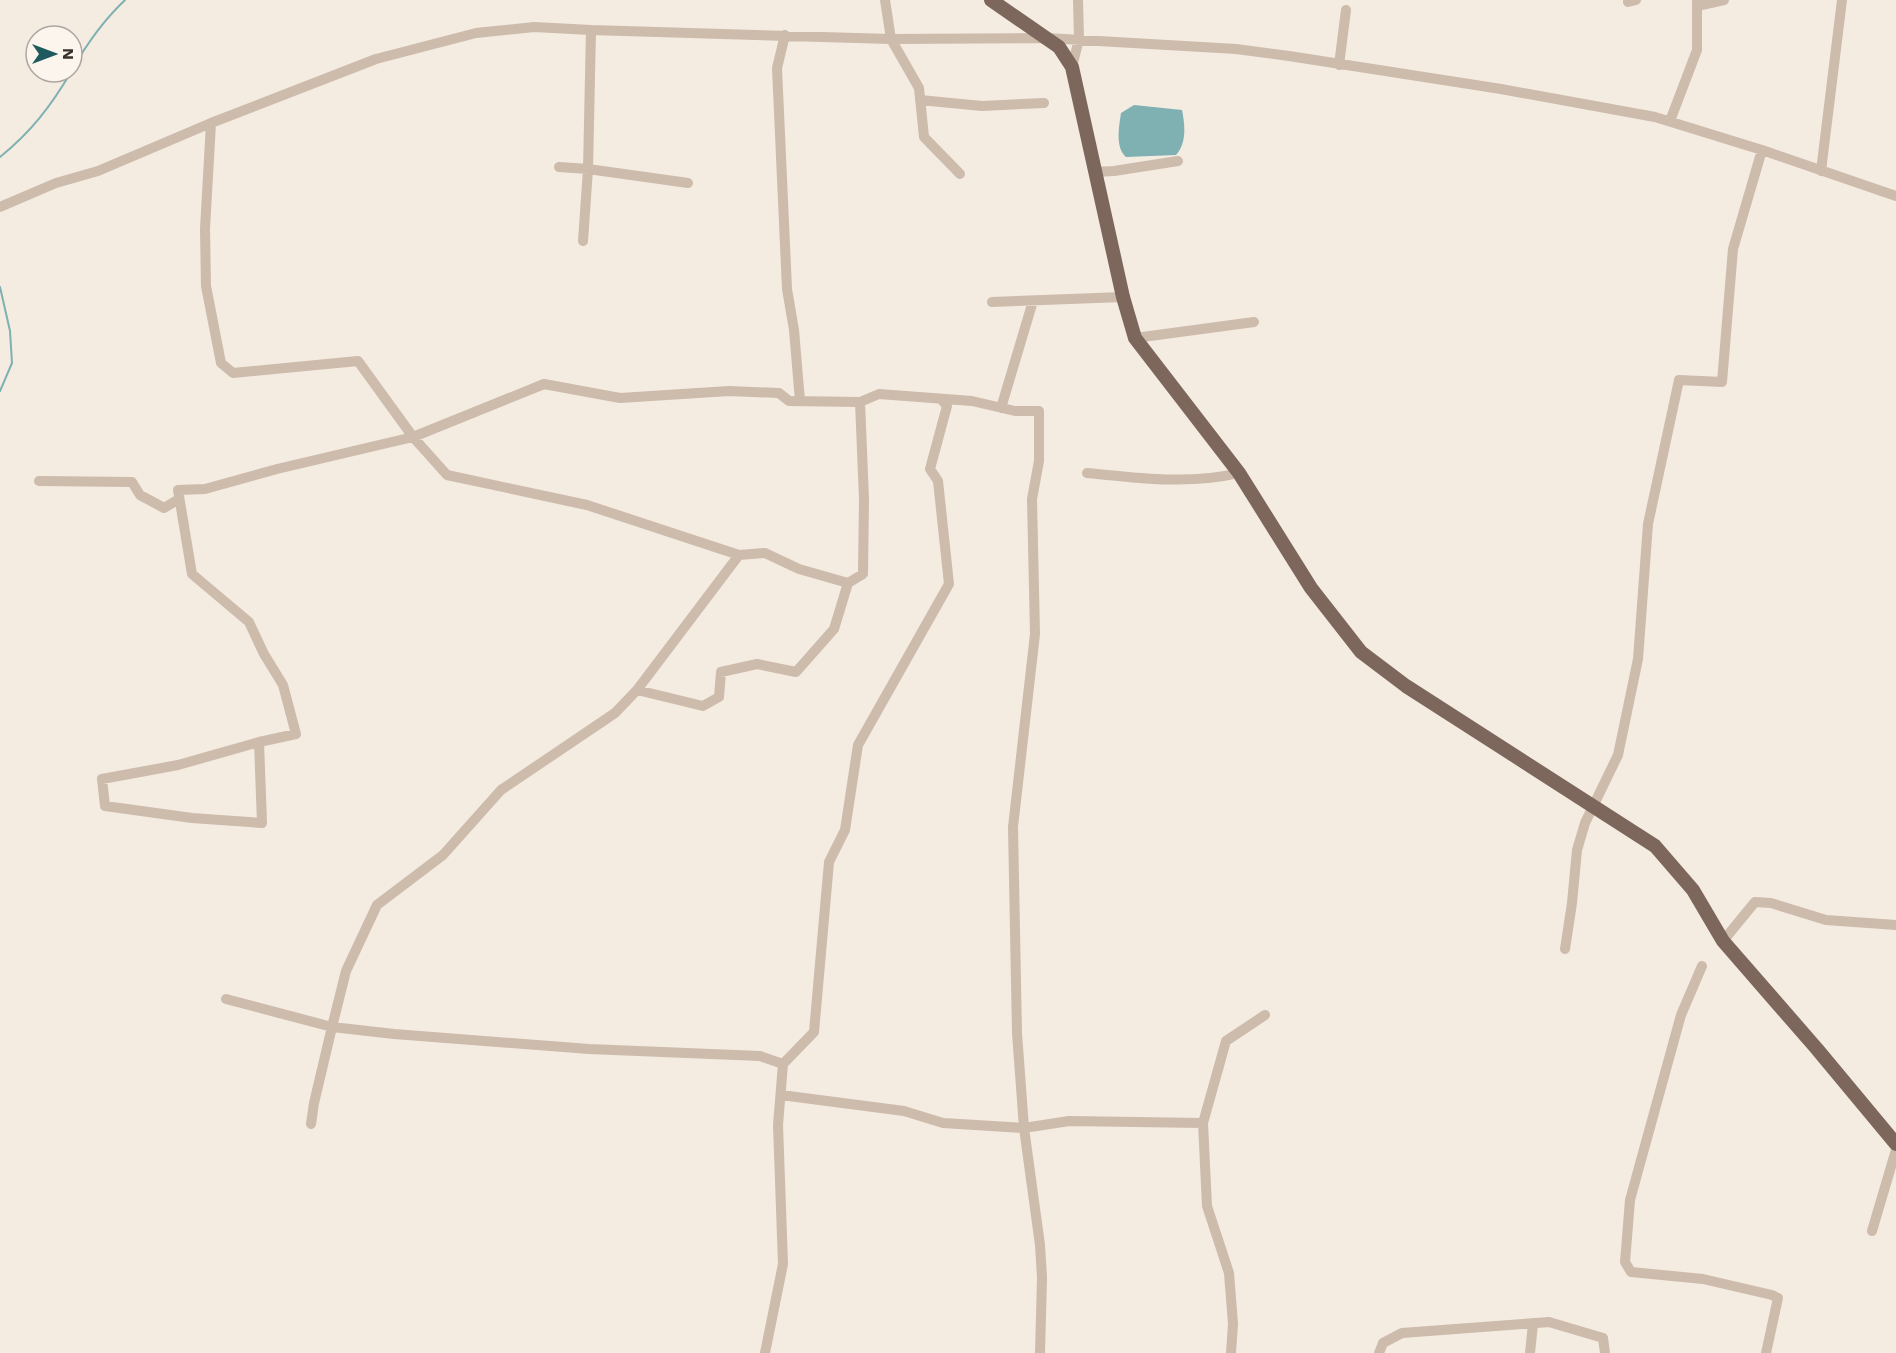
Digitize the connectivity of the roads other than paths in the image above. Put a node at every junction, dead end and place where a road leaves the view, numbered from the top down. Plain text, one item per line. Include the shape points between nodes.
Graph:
1 (885, 0) edge
2 (991, 0) edge
3 (1078, 0) edge
4 (1724, 0) edge
5 (1842, 0) edge
6 (1697, 3) edge
7 (1346, 10) dead end
8 (591, 30) junction
9 (785, 35) junction
10 (1047, 38) junction
11 (891, 39) junction
12 (1079, 39) junction
13 (1340, 65) junction
14 (1072, 67) junction
15 (921, 100) junction
16 (1044, 103) dead end
17 (1670, 121) junction
18 (211, 123) junction
19 (1762, 150) junction
20 (1178, 161) dead end
21 (559, 167) dead end
22 (588, 169) junction
23 (1821, 171) junction
24 (1095, 172) junction
25 (960, 174) dead end
26 (688, 183) dead end
27 (1896, 196) edge
28 (0, 207) edge
29 (583, 241) dead end
30 (1123, 297) junction
31 (1033, 301) junction
32 (992, 303) dead end
33 (1254, 322) dead end
34 (1135, 338) junction
35 (940, 399) junction
36 (800, 401) junction
37 (860, 402) junction
38 (1001, 408) junction
39 (413, 437) junction
40 (1087, 473) dead end
41 (1239, 473) junction
42 (39, 481) dead end
43 (179, 499) junction
44 (739, 555) junction
45 (848, 583) junction
46 (637, 690) junction
47 (260, 742) junction
48 (1593, 807) junction
49 (1896, 925) edge
50 (1723, 941) junction
51 (1565, 949) dead end
52 (1702, 966) dead end
53 (226, 999) dead end
54 (1265, 1015) dead end
55 (332, 1028) junction
56 (783, 1064) junction
57 (781, 1095) junction
58 (1203, 1123) junction
59 (311, 1124) dead end
60 (1024, 1128) junction
61 (1896, 1144) edge
62 (1896, 1150) edge
63 (1872, 1231) dead end
64 (1533, 1324) junction
65 (765, 1353) edge
66 (1040, 1353) edge
67 (1231, 1353) edge
68 (1380, 1353) edge
69 (1530, 1353) edge
70 (1605, 1353) edge
71 (1766, 1353) edge

1 - 11 street
2 - 10 main road
3 - 12 street
4 - 6 street
5 - 23 street
6 - 17 street via 1697,50
7 - 13 street
8 - 9 street
8 - 18 street via 534,27 476,33 376,59
8 - 22 street
9 - 11 street
9 - 36 street via 777,68 788,289
10 - 11 street
10 - 12 street
10 - 14 main road via 1059,47
11 - 15 street via 919,88
12 - 13 street via 1236,49
12 - 14 street
13 - 17 street via 1501,89
14 - 24 main road
15 - 16 street via 982,106
15 - 25 street via 924,137
17 - 19 street
18 - 28 street
18 - 39 street via 206,286 221,363 233,373 358,361
19 - 23 street
19 - 48 street via 1733,249 1722,382 1679,380 1648,524 1638,658 1618,755
20 - 24 street
21 - 22 street
22 - 26 street
22 - 29 street
23 - 27 street
24 - 30 main road
30 - 31 street
30 - 34 main road
31 - 32 street
31 - 38 street
33 - 34 street
34 - 41 main road
35 - 37 street via 879,394
35 - 38 street
35 - 56 street via 947,406 930,469 938,481 949,584 858,745 845,830 829,862 814,1032
36 - 37 street
36 - 39 street via 789,401 779,393 729,390 620,398 544,384
37 - 45 street via 863,574
38 - 60 street via 1039,411 1039,461 1032,499 1035,634 1013,827 1017,1033
39 - 43 street via 205,489 178,490
39 - 44 street via 447,475 587,505
40 - 41 street via 1166,480 1215,479
41 - 48 main road via 1311,588 1360,652 1406,687
42 - 43 street via 132,482 140,495 164,508
43 - 47 street via 192,574 249,622 283,685 296,734
44 - 45 street via 765,553 799,569
44 - 46 street
45 - 46 street via 834,629 796,672 757,664 721,672 719,697 703,706
46 - 55 street via 615,713 501,790 443,855 377,905 346,971
47 - 47 street via 178,765 102,779 105,806 262,823
48 - 50 main road via 1655,846 1693,890
48 - 51 street via 1577,850
49 - 50 street via 1826,920 1755,902
50 - 61 main road
52 - 71 street via 1681,1015 1630,1200 1625,1262 1631,1272 1703,1279 1778,1298
53 - 55 street
54 - 58 street via 1226,1041
55 - 56 street via 589,1049 760,1056
55 - 59 street
56 - 57 street
57 - 60 street via 904,1112 943,1123
57 - 65 street via 778,1125 783,1264
58 - 60 street via 1069,1122
58 - 67 street via 1207,1206 1229,1273
60 - 66 street via 1040,1245
62 - 63 street
64 - 68 street via 1402,1333 1383,1343
64 - 69 street
64 - 70 street via 1550,1322 1603,1338

